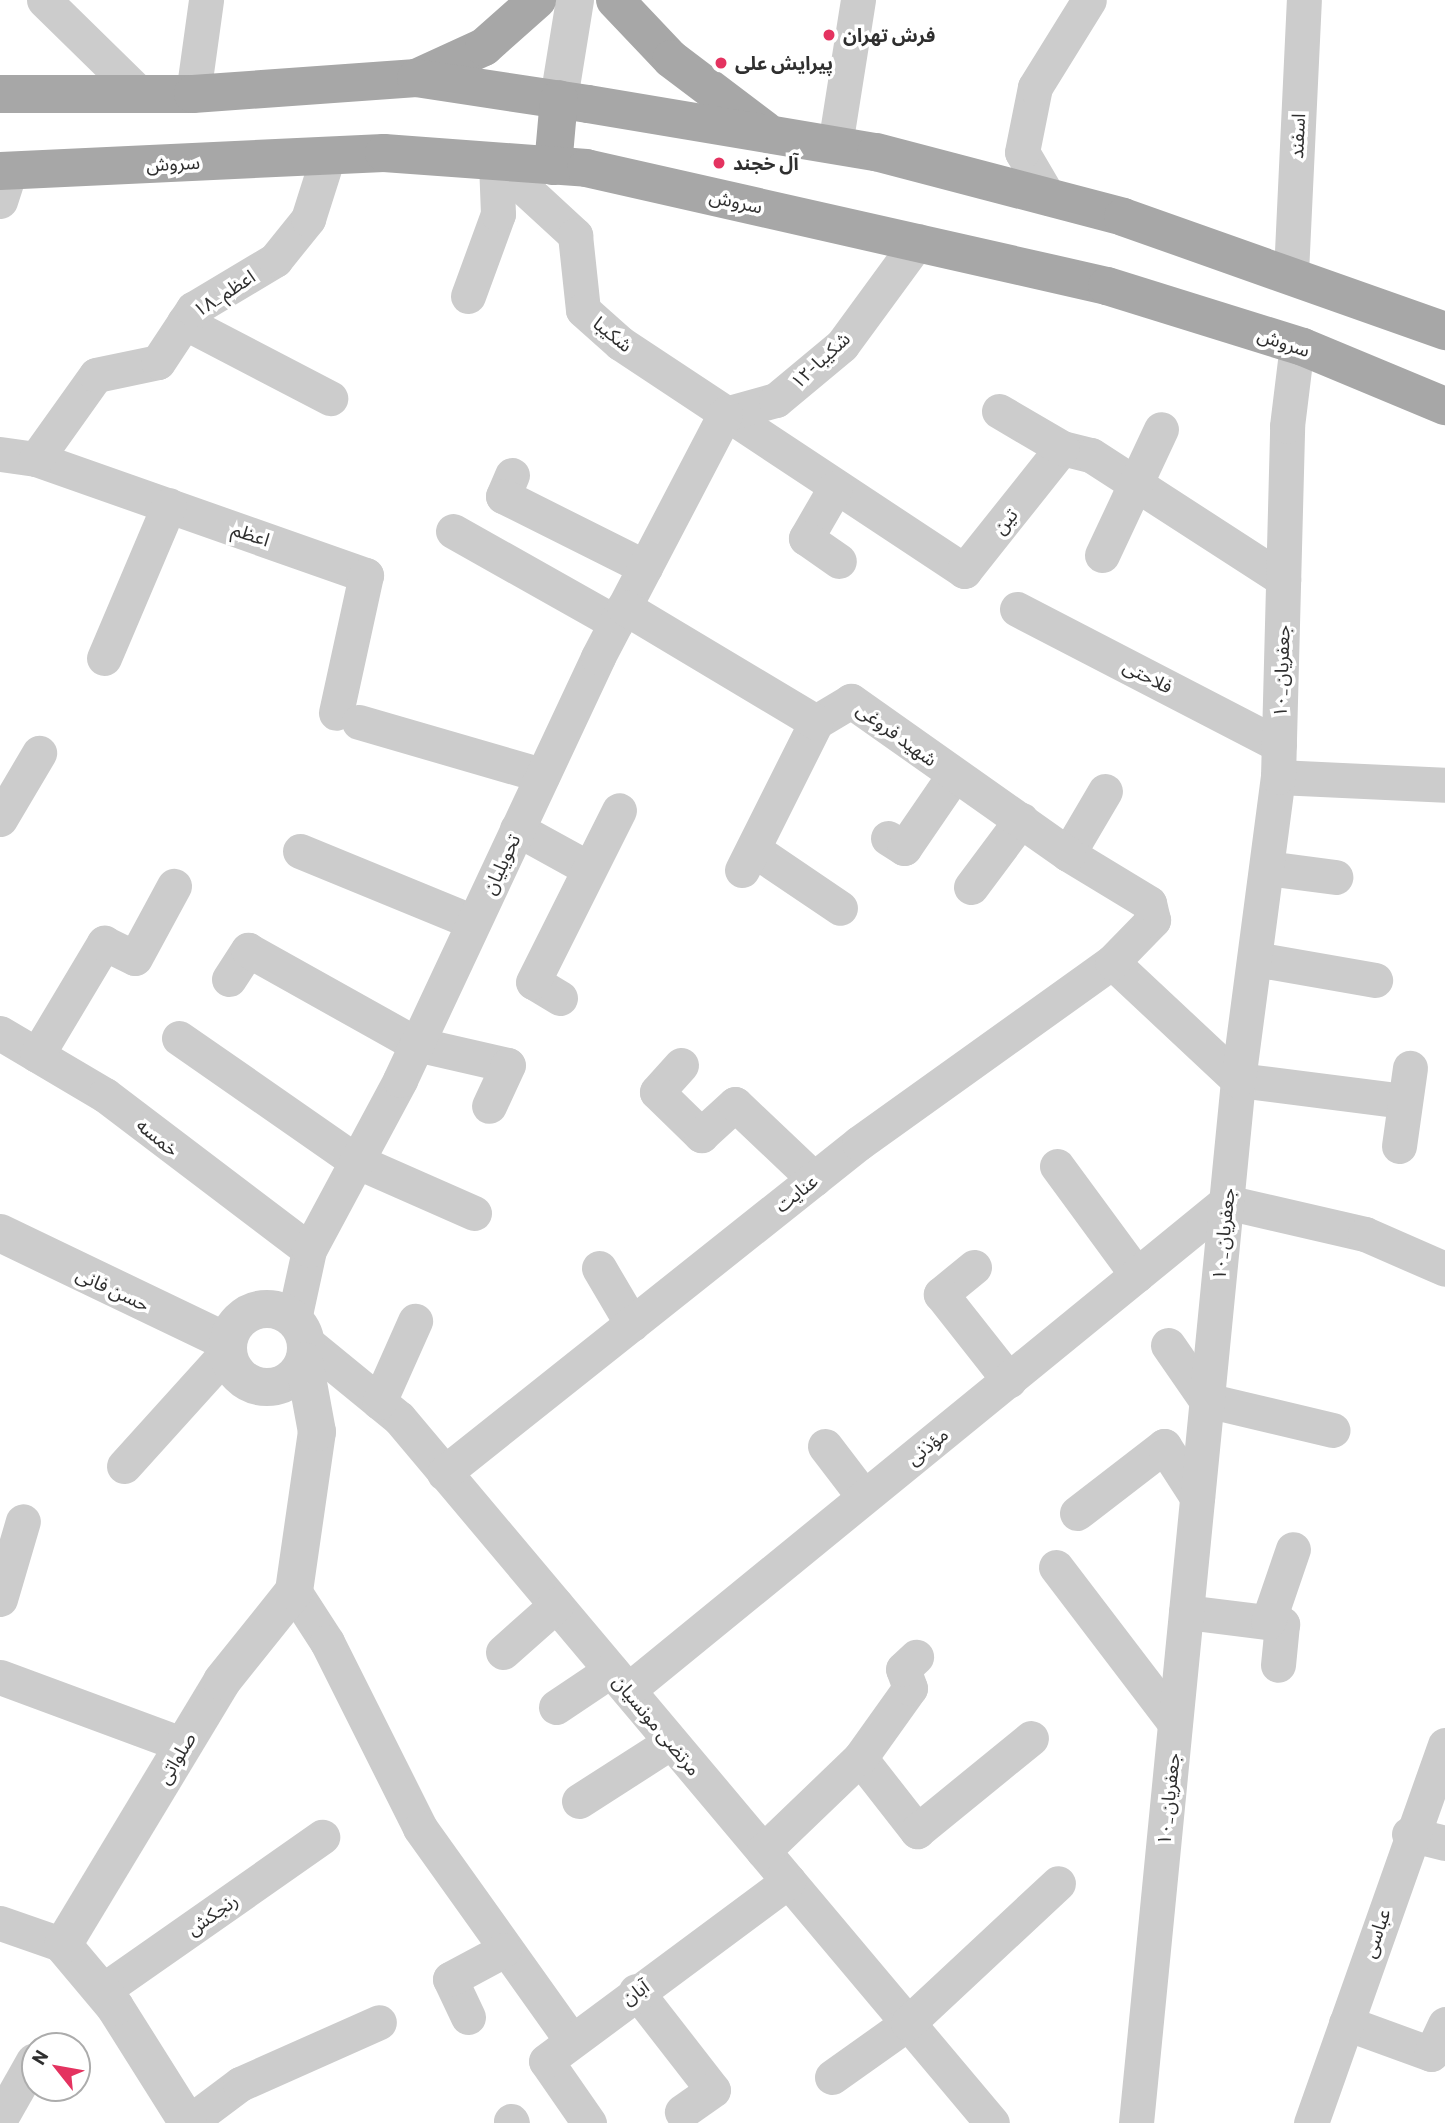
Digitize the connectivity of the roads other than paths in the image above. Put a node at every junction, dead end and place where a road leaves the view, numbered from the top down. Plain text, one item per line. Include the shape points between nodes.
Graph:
1 (44, 0) edge
2 (206, 0) edge
3 (537, 0) edge
4 (575, 0) edge
5 (615, 0) edge
6 (858, 0) edge
7 (1089, 0) edge
8 (1304, 0) edge
9 (416, 78) junction
10 (0, 94) edge
11 (140, 94) junction
12 (193, 94) junction
13 (559, 99) junction
14 (769, 134) junction
15 (835, 145) junction
16 (328, 156) junction
17 (496, 162) junction
18 (553, 166) junction
19 (3, 181) edge
20 (1049, 198) junction
21 (918, 241) junction
22 (1291, 273) junction
23 (468, 296) dead end
24 (184, 322) junction
25 (1445, 331) edge
26 (1297, 345) junction
27 (330, 398) dead end
28 (1445, 406) edge
29 (999, 411) dead end
30 (724, 414) junction
31 (1161, 429) dead end
32 (1062, 449) junction
33 (0, 454) edge
34 (36, 459) junction
35 (512, 475) dead end
36 (1136, 484) junction
37 (835, 488) junction
38 (169, 505) junction
39 (453, 531) dead end
40 (1102, 555) dead end
41 (839, 561) dead end
42 (645, 567) junction
43 (1283, 579) junction
44 (1017, 609) dead end
45 (620, 615) junction
46 (104, 658) dead end
47 (816, 722) junction
48 (39, 752) dead end
49 (1278, 761) junction
50 (542, 775) junction
51 (954, 775) junction
52 (1445, 785) edge
53 (1105, 791) dead end
54 (619, 810) dead end
55 (0, 819) edge
56 (1021, 820) junction
57 (517, 830) junction
58 (888, 838) dead end
59 (300, 850) dead end
60 (1068, 854) junction
61 (586, 867) junction
62 (1267, 868) junction
63 (1335, 877) dead end
64 (174, 886) dead end
65 (971, 887) dead end
66 (840, 908) dead end
67 (1153, 920) joint
68 (473, 922) junction
69 (1255, 959) junction
70 (1112, 962) junction
71 (229, 979) dead end
72 (1375, 980) dead end
73 (560, 998) dead end
74 (0, 1033) edge
75 (179, 1038) dead end
76 (416, 1044) junction
77 (37, 1055) junction
78 (681, 1065) dead end
79 (1410, 1068) dead end
80 (1238, 1080) junction
81 (1405, 1101) junction
82 (489, 1106) dead end
83 (1399, 1146) dead end
84 (356, 1161) junction
85 (1057, 1166) dead end
86 (814, 1179) junction
87 (1226, 1202) junction
88 (474, 1213) dead end
89 (0, 1233) edge
90 (309, 1250) junction
91 (974, 1267) dead end
92 (599, 1268) dead end
93 (1445, 1269) edge
94 (1137, 1275) junction
95 (415, 1321) dead end
96 (632, 1324) junction
97 (301, 1341) junction
98 (1168, 1345) dead end
99 (228, 1347) junction
100 (1009, 1380) junction
101 (1206, 1400) junction
102 (379, 1402) junction
103 (1333, 1430) dead end
104 (825, 1446) dead end
105 (124, 1466) dead end
106 (443, 1473) junction
107 (864, 1497) junction
108 (1197, 1497) junction
109 (1077, 1513) dead end
110 (23, 1521) dead end
111 (1293, 1549) dead end
112 (1056, 1567) dead end
113 (294, 1591) junction
114 (0, 1599) edge
115 (556, 1605) junction
116 (1186, 1612) junction
117 (1268, 1622) junction
118 (503, 1652) dead end
119 (916, 1657) dead end
120 (1278, 1665) dead end
121 (0, 1677) edge
122 (619, 1680) junction
123 (556, 1707) dead end
124 (1175, 1723) junction
125 (1031, 1738) dead end
126 (671, 1742) junction
127 (184, 1745) junction
128 (1445, 1746) edge
129 (860, 1758) junction
130 (579, 1801) dead end
131 (1409, 1835) junction
132 (323, 1837) dead end
133 (1445, 1843) edge
134 (763, 1852) junction
135 (788, 1881) junction
136 (1058, 1883) dead end
137 (0, 1923) edge
138 (63, 1945) junction
139 (504, 1951) junction
140 (102, 1991) junction
141 (636, 1991) junction
142 (468, 2017) dead end
143 (379, 2022) dead end
144 (908, 2023) junction
145 (1346, 2023) junction
146 (1445, 2024) edge
147 (570, 2038) junction
148 (832, 2077) dead end
149 (21, 2083) edge
150 (681, 2112) dead end
151 (0, 2119) edge
152 (188, 2123) edge
153 (589, 2123) edge
154 (992, 2123) edge
155 (1136, 2123) edge
156 (1311, 2123) edge

1 - 11 street
2 - 12 street
3 - 9 main road via 484,47
4 - 13 street
5 - 14 main road via 671,60
6 - 15 street
7 - 20 street via 1035,87 1022,152
8 - 22 street, اسفند
9 - 12 main road
9 - 13 main road
10 - 11 main road
11 - 12 main road
13 - 14 main road
13 - 18 main road
14 - 15 main road
15 - 20 main road
16 - 17 main road, سروش
16 - 19 main road, سروش
16 - 24 street, ۱۸_اعظم via 308,219 275,260 192,309
17 - 18 main road, سروش
17 - 23 street via 498,214
17 - 30 street, شکیبا via 575,235 583,310
18 - 21 main road, سروش
20 - 22 main road
21 - 26 main road, سروش via 1107,286
21 - 30 street, ۱۲-شکیبا via 842,345 776,400
22 - 25 main road
24 - 27 street
24 - 34 street, ۱۸_اعظم via 158,362 96,375
26 - 28 main road, سروش
26 - 43 street, ۱۰_جعفریان via 1287,426
29 - 32 street
30 - 37 street, تین
30 - 42 street, تحویلیان
31 - 36 street
32 - 36 street via 1091,455
32 - 37 street, تین via 964,571
33 - 34 street, اعظم
34 - 38 street, اعظم
35 - 42 street via 502,496
36 - 40 street
36 - 43 street
37 - 41 street via 806,538
38 - 46 street
38 - 50 street, اعظم via 366,575 347,718
39 - 45 street
42 - 45 street, تحویلیان
43 - 49 street, ۱۰_جعفریان
44 - 49 street, فلاحتی
45 - 47 street
45 - 50 street, تحویلیان
47 - 51 street, شهید فروغی via 851,701
47 - 66 street via 748,859
48 - 55 street
49 - 52 street
49 - 62 street, ۱۰_جعفریان
50 - 57 street, تحویلیان
51 - 56 street, شهید فروغی
51 - 58 street via 904,848
53 - 60 street
54 - 61 street
56 - 60 street, شهید فروغی
56 - 65 street
57 - 61 street
57 - 68 street, تحویلیان
59 - 68 street
60 - 67 street, شهید فروغی via 1149,903
61 - 73 street via 569,915 533,982
62 - 63 street
62 - 69 street, ۱۰_جعفریان
64 - 77 street via 135,958 104,943
67 - 70 street, عنایت
68 - 76 street, تحویلیان
69 - 72 street
69 - 80 street, ۱۰_جعفریان
70 - 80 street
70 - 86 street, عنایت
71 - 76 street via 248,950
74 - 77 street, خمسه
75 - 84 street
76 - 82 street via 508,1065
76 - 84 street, تحویلیان
77 - 90 street, خمسه via 105,1095
78 - 86 street via 657,1092 701,1135 735,1104
79 - 81 street
80 - 81 street
80 - 87 street, ۱۰_جعفریان
81 - 83 street
84 - 88 street
84 - 90 street, تحویلیان
85 - 94 street
86 - 96 street, عنایت
87 - 93 street via 1365,1234
87 - 94 street, مؤذنی
87 - 101 street, ۱۰_جعفریان
89 - 99 street, حسن فانی
90 - 97 street, تحویلیان
91 - 100 street via 941,1294
92 - 96 street
94 - 100 street, مؤذنی
95 - 102 street
96 - 106 street, عنایت
97 - 99 street via 262,1308 246,1314
97 - 99 street via 292,1378 262,1386 235,1372
97 - 102 street, مرتضی مونسیان
97 - 113 street via 317,1432
98 - 101 street
99 - 105 street
100 - 107 street, مؤذنی
101 - 103 street
101 - 108 street, ۱۰_جعفریان
102 - 106 street, مرتضی مونسیان
104 - 107 street
106 - 115 street, مرتضی مونسیان
107 - 122 street, مؤذنی
108 - 109 street via 1164,1446
108 - 116 street, ۱۰_جعفریان
110 - 114 street
111 - 117 street
112 - 124 street
113 - 127 street, صلواتی via 222,1681
113 - 139 street via 327,1642 420,1829
115 - 118 street
115 - 122 street, مرتضی مونسیان
116 - 117 street
116 - 124 street, ۱۰_جعفریان
117 - 120 street via 1282,1624
119 - 129 street via 903,1670 910,1688
121 - 127 street
122 - 123 street, مؤذنی
122 - 126 street, مرتضی مونسیان
124 - 155 street, ۱۰_جعفریان
125 - 129 street via 917,1831
126 - 130 street
126 - 134 street, مرتضی مونسیان
127 - 138 street, صلواتی
128 - 131 street, عباسی
129 - 134 street
131 - 133 street
131 - 145 street, عباسی
132 - 140 street, رنجکش
134 - 135 street, مرتضی مونسیان
135 - 141 street, آبان
135 - 144 street, مرتضی مونسیان
136 - 144 street
137 - 138 street
138 - 140 street
139 - 142 street via 450,1979
139 - 147 street
140 - 152 street
141 - 147 street, آبان
141 - 150 street via 713,2090
143 - 152 street via 240,2084
144 - 148 street
144 - 154 street, مرتضی مونسیان
145 - 146 street via 1430,2054
145 - 156 street, عباسی
147 - 153 street, آبان via 546,2061
149 - 151 street

